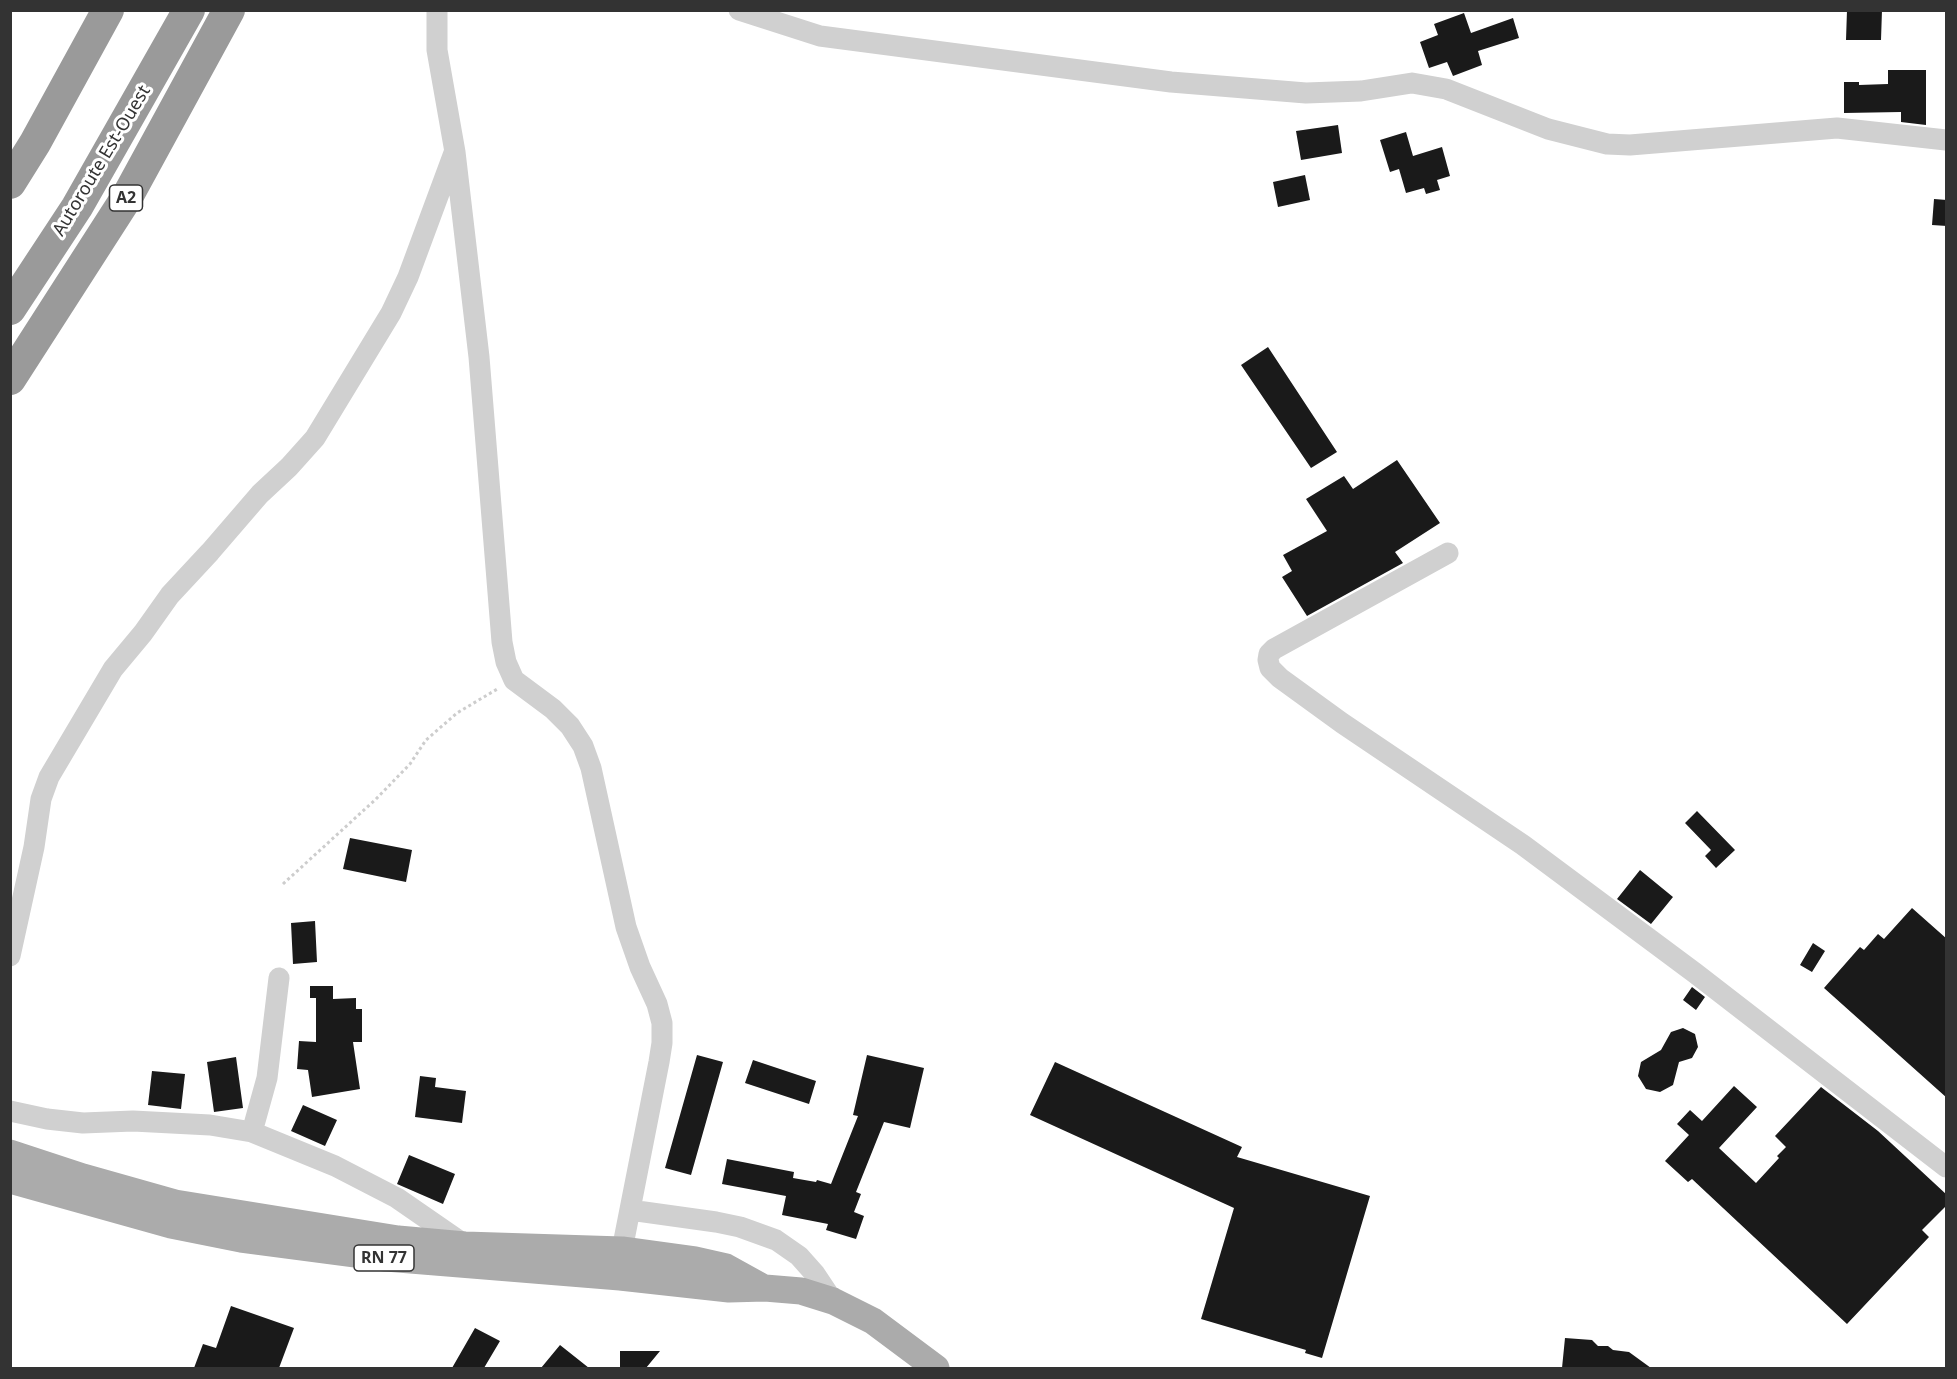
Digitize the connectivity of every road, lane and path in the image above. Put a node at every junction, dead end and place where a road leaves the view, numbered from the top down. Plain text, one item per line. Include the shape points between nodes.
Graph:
1 (85, 10) edge
2 (108, 10) edge
3 (189, 10) edge
4 (229, 10) edge
5 (437, 10) edge
6 (739, 10) edge
7 (1947, 140) edge
8 (10, 145) edge
9 (455, 152) junction
10 (10, 183) edge
11 (10, 309) edge
12 (10, 379) edge
13 (1448, 553) dead end
14 (514, 680) junction
15 (283, 884) dead end
16 (10, 956) edge
17 (279, 978) dead end
18 (10, 1111) edge
19 (252, 1132) junction
20 (10, 1153) edge
21 (1947, 1167) edge
22 (10, 1180) edge
23 (630, 1210) junction
24 (465, 1245) junction
25 (622, 1250) junction
26 (765, 1288) junction
27 (833, 1302) junction
28 (936, 1368) edge

1 - 8 highway
2 - 10 highway
3 - 11 highway, Autoroute Est-Ouest / A2 via 78,207
4 - 12 highway, Autoroute Est-Ouest / A2 via 127,197
5 - 9 street via 437,51
6 - 7 street via 820,36 1171,82 1306,93 1361,92 1412,83 1446,89 1548,129 1607,144 1837,128
9 - 14 street via 479,357 502,642
9 - 16 street via 391,313 315,438 170,595 113,669 55,767 41,799
13 - 21 street via 1274,649 1269,654 1270,668 1315,704 1523,845
14 - 15 path via 457,713 426,740 410,764 376,799
14 - 23 street via 554,709 583,746 626,927 662,1023 659,1062
17 - 19 street via 267,1078
18 - 19 street via 83,1123 210,1125
19 - 24 street via 335,1166 397,1198
20 - 24 main road via 175,1203 398,1239
22 - 26 main road, RN 77 via 171,1225 241,1239 386,1258 729,1289
23 - 25 street
23 - 27 street via 716,1222 776,1240 799,1256
24 - 25 main road
25 - 26 main road via 726,1267
26 - 27 main road, RN 77 via 801,1291
27 - 28 main road, RN 77 via 873,1321

